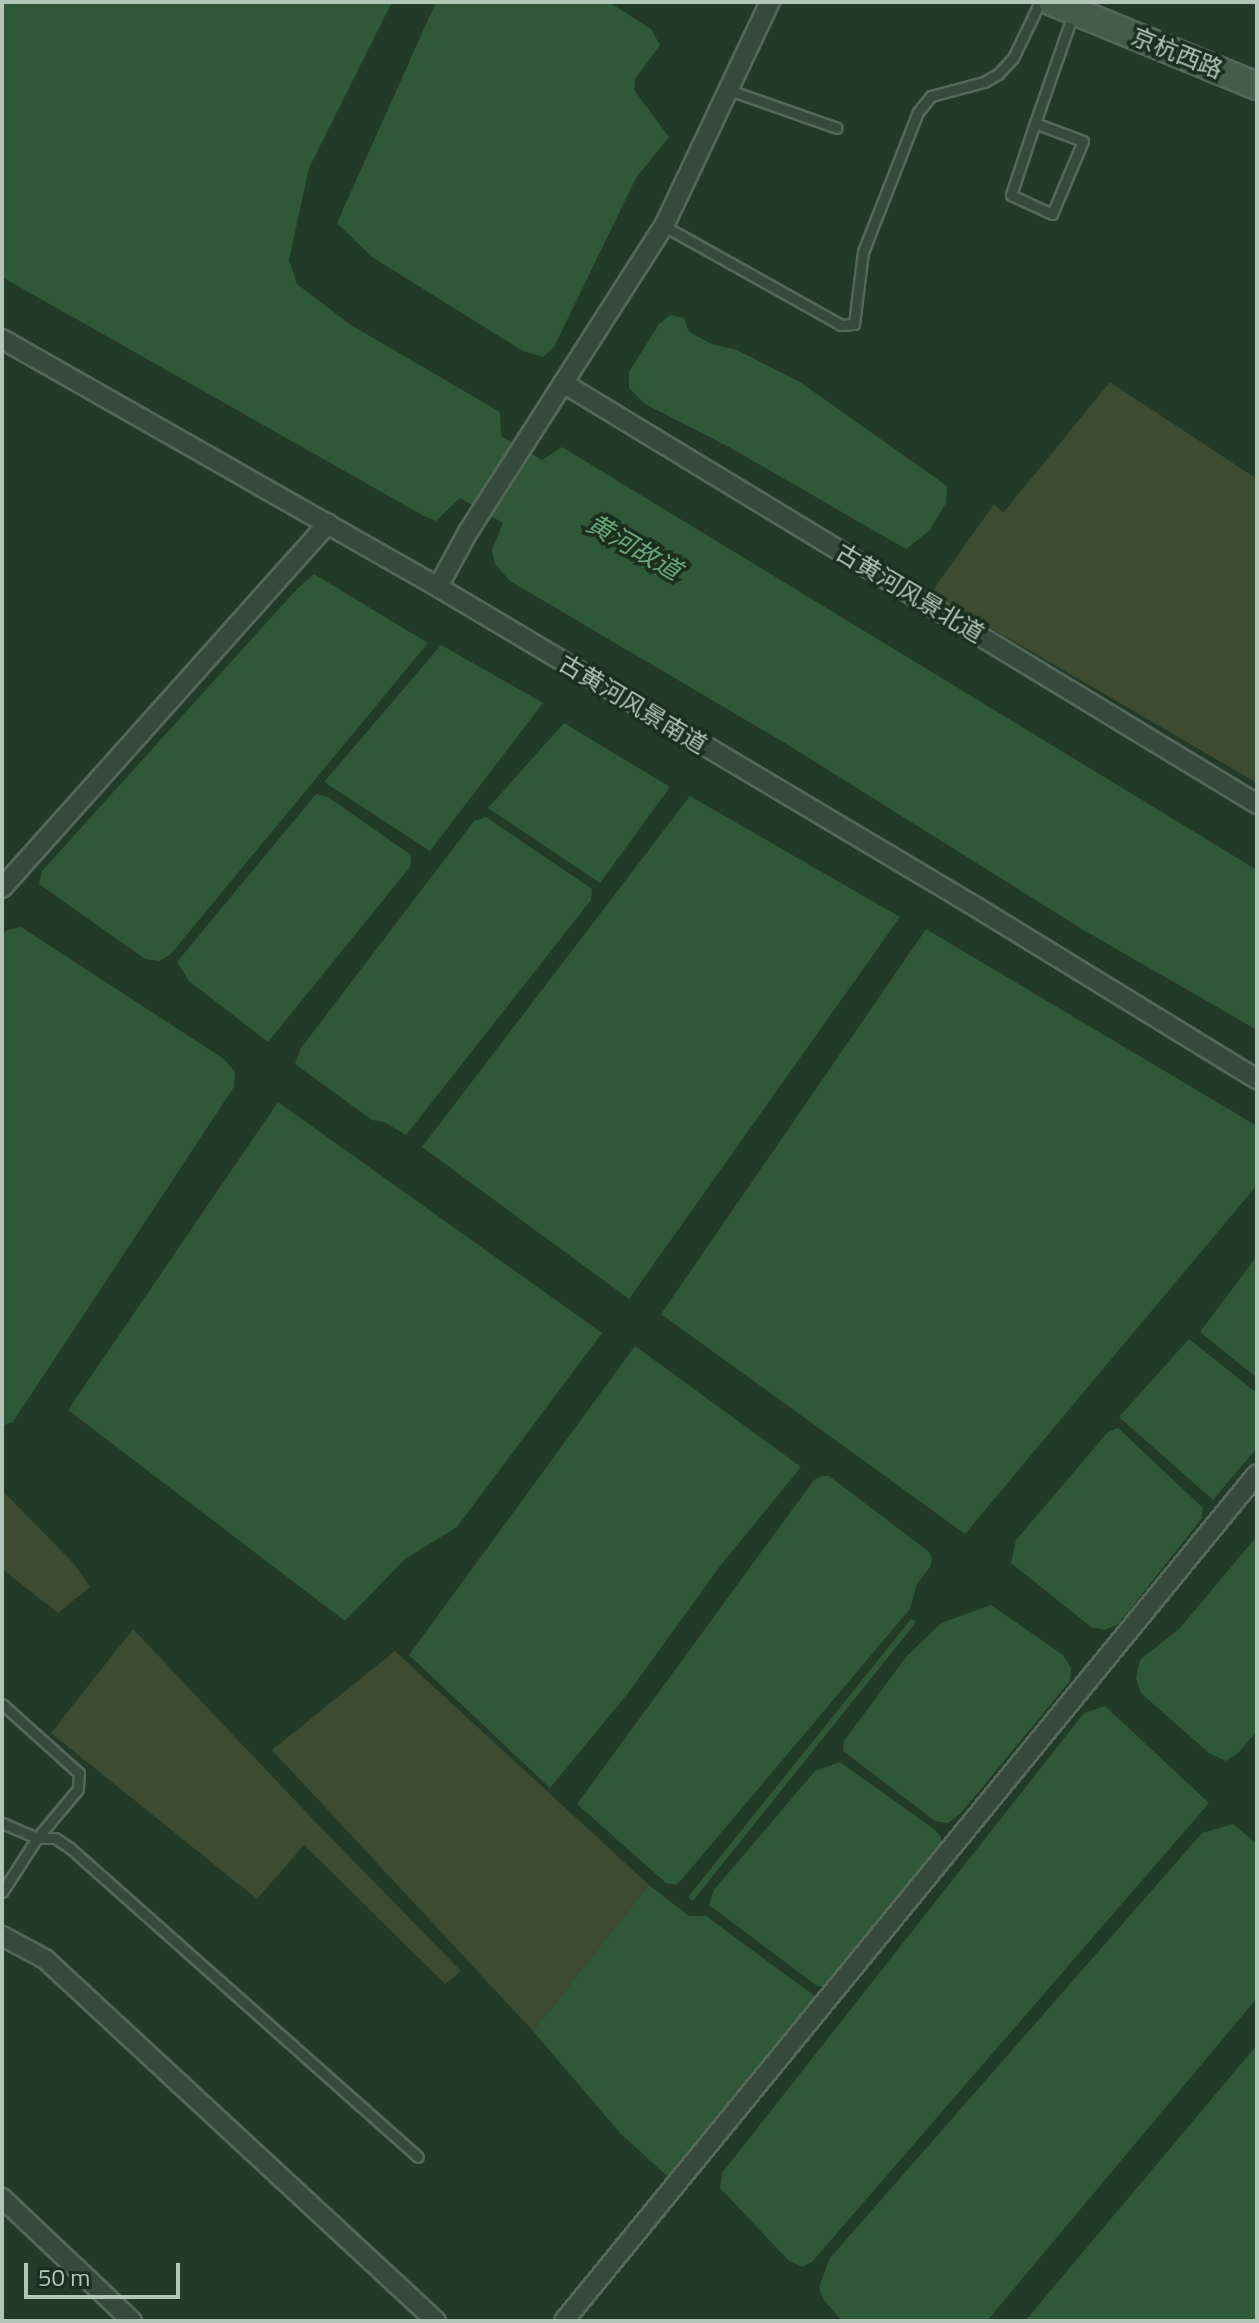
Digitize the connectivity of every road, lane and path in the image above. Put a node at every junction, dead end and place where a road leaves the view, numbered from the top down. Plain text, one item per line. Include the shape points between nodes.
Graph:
1 (770, 2) edge
2 (1040, 2) edge
3 (1063, 6) edge
4 (1257, 86) edge
5 (729, 90) junction
6 (1035, 123) junction
7 (837, 128) dead end
8 (664, 226) junction
9 (2, 339) edge
10 (563, 383) junction
11 (328, 524) junction
12 (438, 587) junction
13 (1257, 804) edge
14 (2, 888) edge
15 (1257, 1079) edge
16 (1257, 1474) edge
17 (2, 1704) edge
18 (2, 1823) edge
19 (37, 1838) junction
20 (2, 1892) edge
21 (2, 1936) edge
22 (418, 2157) dead end
23 (2, 2198) edge
24 (132, 2321) edge
25 (436, 2321) edge
26 (564, 2321) edge

1 - 5 street
2 - 8 lane via 1013,58 998,74 931,96 918,112 863,252 854,324 841,325
3 - 4 main road, 京杭西路
3 - 6 lane
5 - 7 lane
5 - 8 street
6 - 6 lane via 1011,195 1052,214 1083,141
8 - 10 street
9 - 11 street, 古黄河风景南道
10 - 12 street
10 - 13 street, 古黄河风景北道
11 - 12 street, 古黄河风景南道
11 - 14 street
12 - 15 street, 古黄河风景南道
16 - 26 street
17 - 19 lane via 79,1773 78,1789
18 - 19 lane
19 - 20 lane
19 - 22 lane via 55,1838 70,1848
21 - 25 street via 45,1959
23 - 24 street

